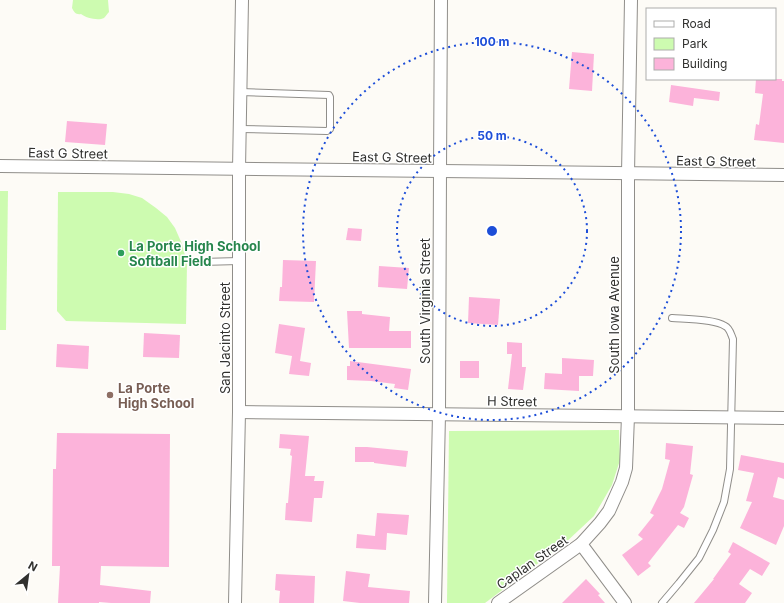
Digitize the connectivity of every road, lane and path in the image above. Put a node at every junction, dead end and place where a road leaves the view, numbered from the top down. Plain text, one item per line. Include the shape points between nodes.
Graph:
1 (242, 0) edge
2 (442, 0) edge
3 (631, 0) edge
4 (240, 92) junction
5 (240, 129) junction
6 (0, 166) edge
7 (239, 169) junction
8 (440, 171) junction
9 (628, 174) junction
10 (784, 176) edge
11 (201, 262) dead end
12 (239, 262) junction
13 (672, 318) dead end
14 (239, 412) junction
15 (439, 414) junction
16 (628, 416) junction
17 (731, 417) junction
18 (784, 418) edge
19 (581, 544) junction
20 (235, 603) edge
21 (435, 603) edge
22 (498, 603) edge
23 (625, 603) edge
24 (662, 603) edge

1 - 4 street, San Jacinto Street
2 - 8 street, South Virginia Street
3 - 9 street, South Iowa Avenue
4 - 5 street, San Jacinto Street
4 - 5 lane via 329,94 330,97 330,129 327,131
5 - 7 street, San Jacinto Street
6 - 7 street, East G Street
7 - 8 street, East G Street
7 - 12 street, San Jacinto Street
8 - 9 street, East G Street
8 - 15 street, South Virginia Street
9 - 10 street, East G Street
9 - 16 street, South Iowa Avenue
11 - 12 lane
12 - 14 street, San Jacinto Street
13 - 17 lane via 715,322 726,326 730,332 733,339
14 - 15 street, H Street
14 - 20 street, San Jacinto Street
15 - 16 street, H Street
15 - 21 street, South Virginia Street
16 - 17 street, H Street
16 - 19 street, South Iowa Avenue via 626,468 622,482 609,511
17 - 18 street, H Street
17 - 24 lane via 730,469 724,502 714,530 699,558
19 - 22 street, Caplan Street
19 - 23 street

